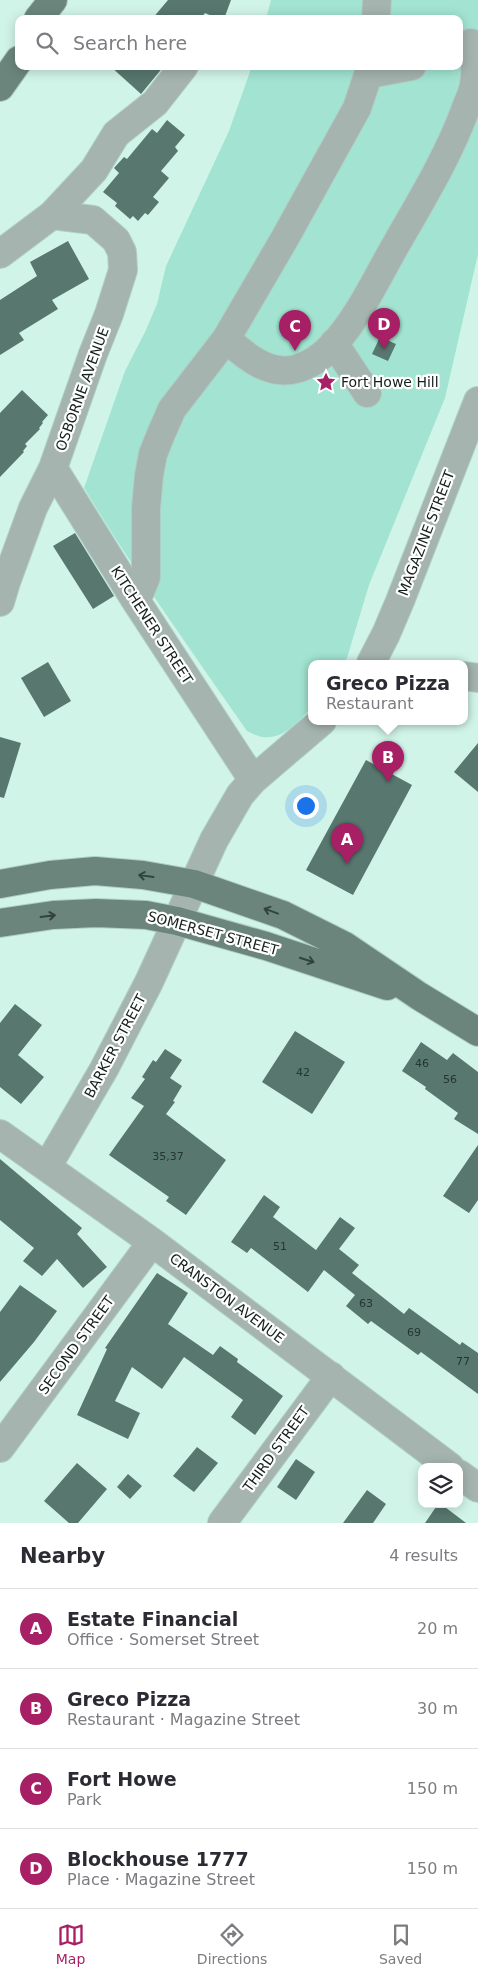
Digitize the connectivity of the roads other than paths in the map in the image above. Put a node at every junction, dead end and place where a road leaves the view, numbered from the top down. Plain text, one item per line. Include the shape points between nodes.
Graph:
1 (53, 0) edge
2 (59, 0) edge
3 (377, 0) edge
4 (41, 15) edge
5 (49, 15) edge
6 (376, 15) edge
7 (469, 43) edge
8 (15, 48) edge
9 (15, 66) edge
10 (0, 67) edge
11 (181, 70) edge
12 (370, 70) edge
13 (0, 88) edge
14 (52, 214) junction
15 (0, 254) edge
16 (226, 339) junction
17 (334, 343) junction
18 (367, 393) dead end
19 (478, 401) edge
20 (53, 468) junction
21 (136, 601) junction
22 (0, 602) edge
23 (372, 660) edge
24 (317, 725) edge
25 (253, 780) junction
26 (0, 884) edge
27 (194, 884) junction
28 (177, 921) junction
29 (0, 924) edge
30 (419, 996) junction
31 (478, 1032) edge
32 (0, 1134) edge
33 (46, 1167) junction
34 (152, 1242) junction
35 (331, 1376) junction
36 (0, 1448) edge
37 (445, 1463) edge
38 (463, 1477) edge
39 (478, 1488) edge
40 (222, 1523) edge

1 - 4 main road
2 - 5 main road
3 - 6 street
7 - 17 street via 476,65 474,85 454,140 355,316
8 - 10 main road
9 - 13 main road
11 - 14 street via 155,103 116,134 94,170
12 - 16 street via 357,108
14 - 15 street
14 - 20 street, OSBORNE AVENUE via 93,220 116,240 122,252 123,270
16 - 17 street via 248,358 268,368 282,370 307,364
16 - 21 street via 172,409 153,454 146,508 146,577
17 - 18 street
19 - 23 street, MAGAZINE STREET via 400,601
20 - 21 street, KITCHENER STREET
20 - 22 street, OSBORNE AVENUE via 33,508
21 - 25 street, KITCHENER STREET
24 - 25 street
25 - 27 street via 214,840
27 -> 26 main road, SOMERSET STREET via 96,871
27 - 28 street
30 -> 27 main road, SOMERSET STREET via 345,946 301,924
29 -> 28 main road, SOMERSET STREET via 53,915 96,913 146,915
28 -> 30 main road, SOMERSET STREET
28 - 33 street, BARKER STREET via 104,1069
30 - 31 main road, SOMERSET STREET
32 - 33 street, CRANSTON AVENUE
33 - 34 street, CRANSTON AVENUE
34 - 35 street, CRANSTON AVENUE
34 - 36 street, SECOND STREET
35 - 37 street, CRANSTON AVENUE
35 - 40 street, THIRD STREET
38 - 39 street

